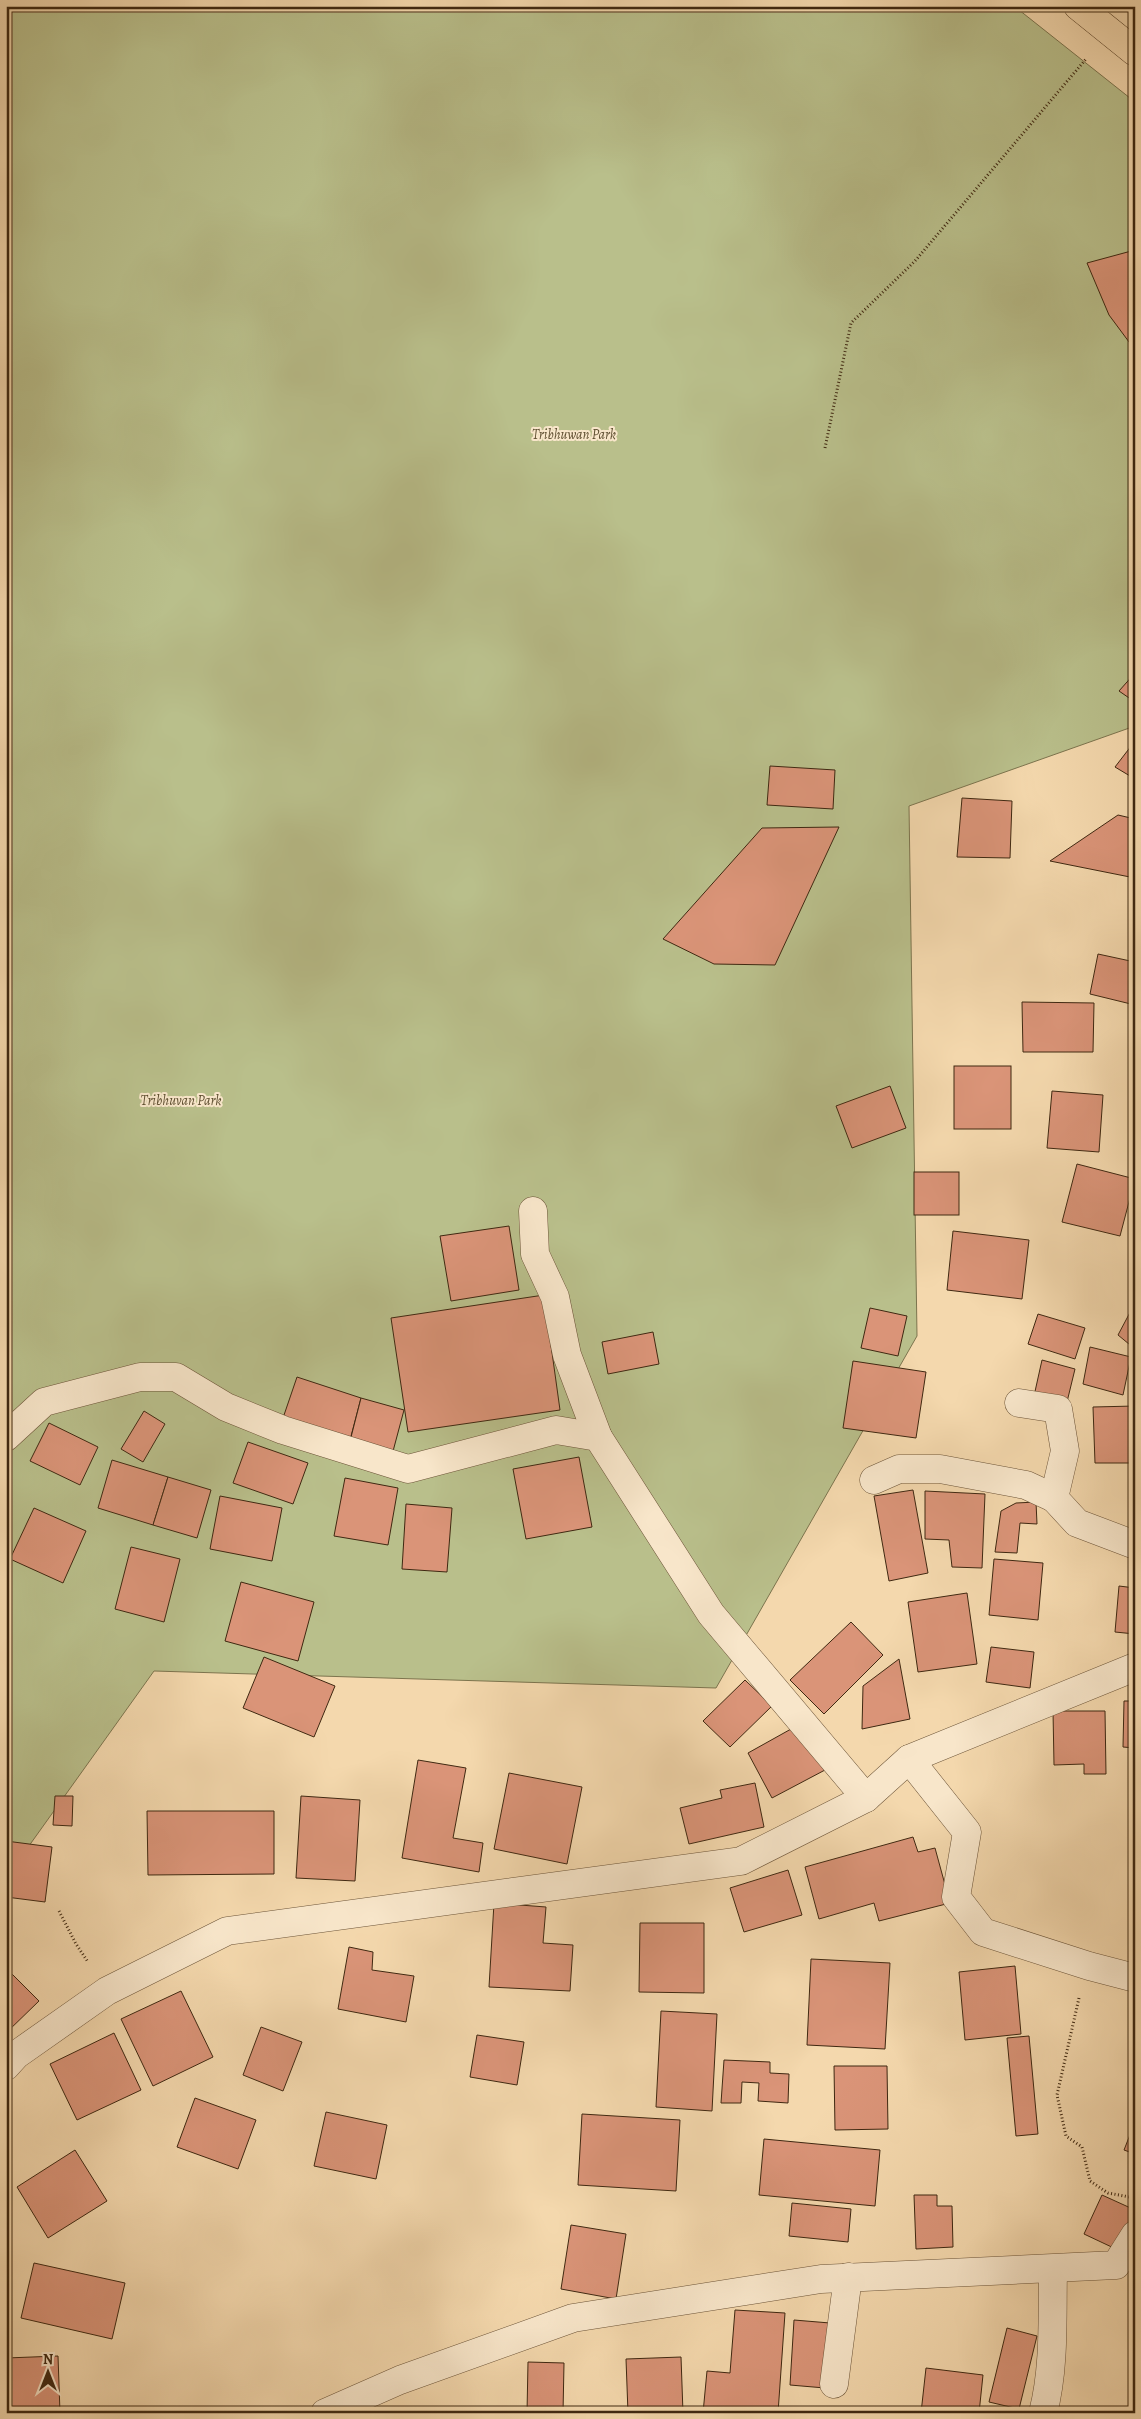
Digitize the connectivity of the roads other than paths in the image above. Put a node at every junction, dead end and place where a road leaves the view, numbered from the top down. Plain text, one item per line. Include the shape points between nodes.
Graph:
1 (1078, 6) edge
2 (1135, 52) edge
3 (533, 1212) dead end
4 (1019, 1403) dead end
5 (6, 1437) edge
6 (598, 1437) junction
7 (874, 1480) dead end
8 (1054, 1498) junction
9 (1135, 1544) edge
10 (1135, 1667) edge
11 (909, 1759) junction
12 (866, 1798) junction
13 (1135, 1978) edge
14 (6, 2066) edge
15 (1135, 2235) edge
16 (1053, 2269) junction
17 (848, 2277) junction
18 (834, 2384) dead end
19 (324, 2413) edge
20 (1043, 2413) edge

1 - 2 highway
3 - 6 street via 535,1254 555,1297 567,1354
4 - 8 street via 1058,1409 1065,1451
5 - 6 street via 44,1402 140,1377 176,1377 226,1407 283,1430 408,1469 556,1430
6 - 12 street via 711,1614
7 - 8 street via 899,1469 940,1469 1026,1486
8 - 9 street via 1077,1523
10 - 11 street
11 - 12 street
11 - 13 street via 967,1832 956,1896 983,1932
12 - 14 street via 741,1861 227,1931 107,1991 16,2055
15 - 16 street via 1116,2265
16 - 17 street
16 - 20 street via 1052,2339
17 - 18 street
17 - 19 street via 573,2318 400,2380

